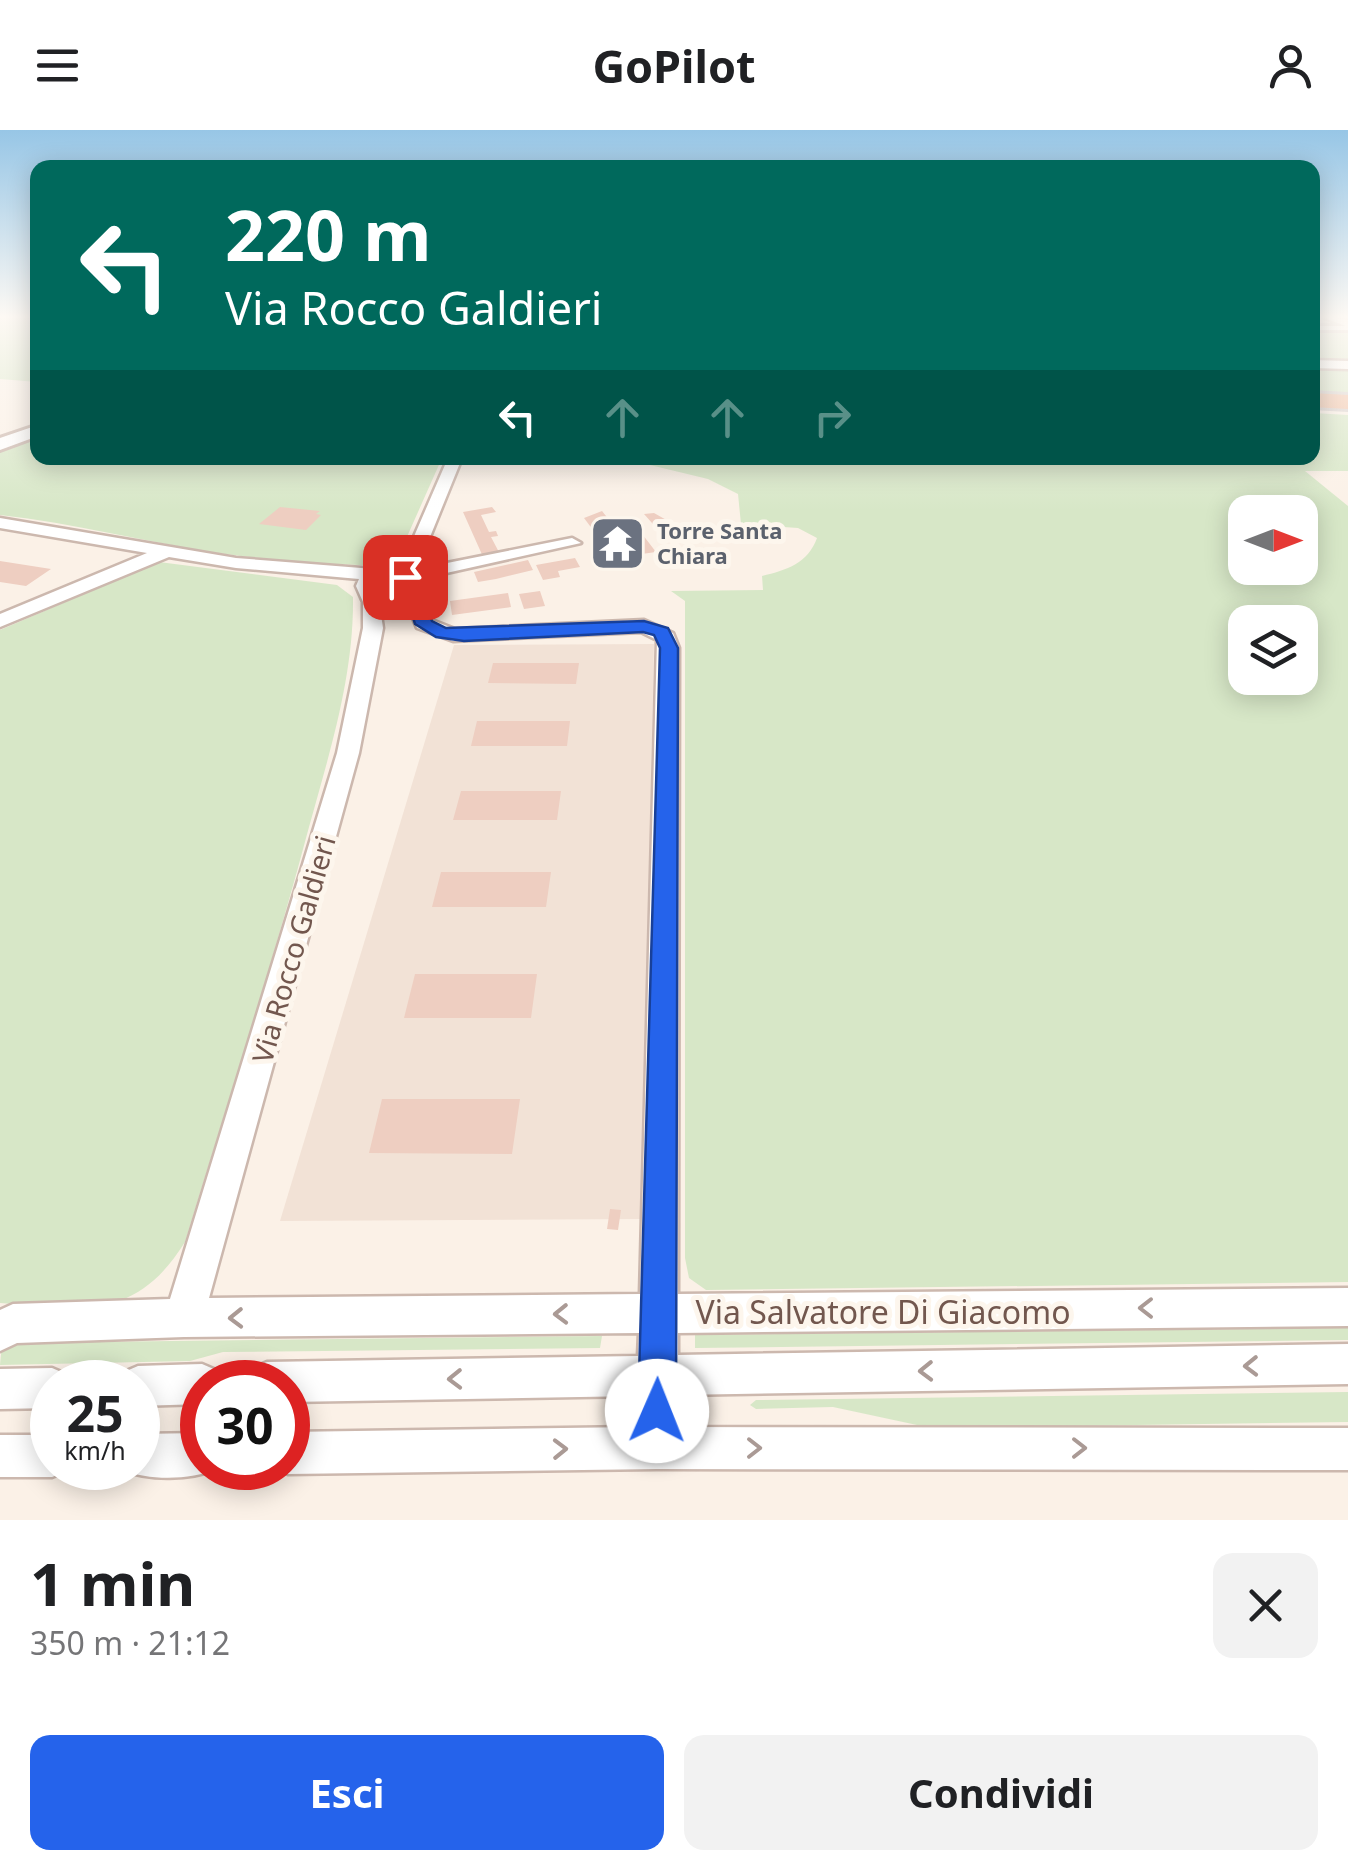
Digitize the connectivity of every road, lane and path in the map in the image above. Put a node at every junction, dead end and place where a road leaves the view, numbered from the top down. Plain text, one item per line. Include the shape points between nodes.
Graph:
1 (1320, 403) edge
2 (1348, 405) edge
3 (30, 423) edge
4 (30, 433) edge
5 (0, 434) edge
6 (0, 444) edge
7 (452, 465) edge
8 (0, 523) edge
9 (572, 542) dead end
10 (165, 552) junction
11 (369, 576) junction
12 (405, 577) junction
13 (0, 621) edge
14 (1348, 1307) edge
15 (658, 1313) junction
16 (184, 1318) junction
17 (0, 1330) edge
18 (1348, 1364) edge
19 (657, 1375) junction
20 (310, 1381) edge
21 (30, 1388) edge
22 (0, 1389) edge
23 (656, 1448) junction
24 (1348, 1449) edge
25 (310, 1453) edge
26 (0, 1456) edge
27 (30, 1456) edge

1 - 2 highway
3 - 5 street
4 - 6 street
7 - 12 street
8 - 10 street
9 - 12 street
10 - 11 street
10 - 13 street
11 - 12 street
11 - 16 street, Via Rocco Galdieri via 373,628 348,754
12 - 15 street via 424,624 453,635 644,626 666,637
14 -> 15 street, Via Salvatore Di Giacomo
15 -> 16 street, Via Salvatore Di Giacomo
15 - 19 street
16 - 17 street, Via Salvatore Di Giacomo via 12,1324
18 -> 19 street, Via Salvatore Di Giacomo
19 -> 20 street, Via Salvatore Di Giacomo
19 - 23 street
21 - 22 street
23 -> 24 street
25 -> 23 street
26 - 27 street

